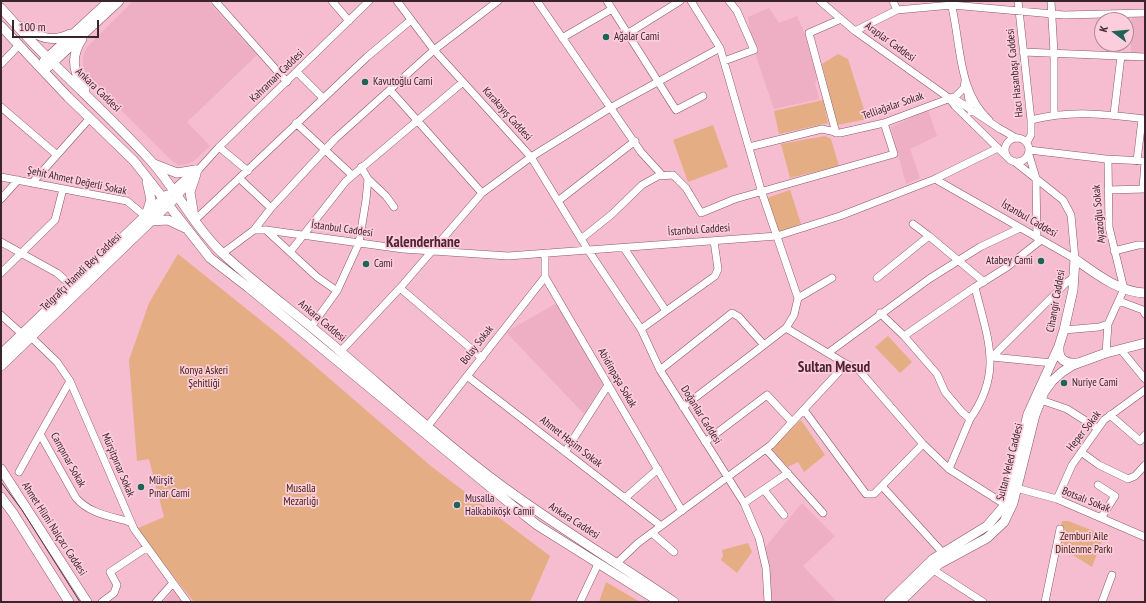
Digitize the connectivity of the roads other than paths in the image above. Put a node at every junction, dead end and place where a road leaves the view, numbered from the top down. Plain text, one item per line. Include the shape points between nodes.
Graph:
1 (109, 1) edge
2 (119, 1) edge
3 (215, 1) edge
4 (332, 1) edge
5 (369, 1) edge
6 (397, 1) edge
7 (498, 1) edge
8 (537, 1) edge
9 (607, 1) edge
10 (680, 1) edge
11 (690, 1) edge
12 (729, 1) edge
13 (820, 1) edge
14 (893, 1) edge
15 (1018, 1) edge
16 (1051, 1) edge
17 (952, 3) edge
18 (1, 8) edge
19 (612, 9) junction
20 (897, 10) junction
21 (1145, 12) edge
22 (1020, 13) junction
23 (1051, 14) junction
24 (841, 19) junction
25 (411, 20) junction
26 (14, 21) junction
27 (349, 21) junction
28 (1, 26) edge
29 (88, 26) junction
30 (855, 31) junction
31 (627, 34) junction
32 (562, 38) junction
33 (18, 45) junction
34 (720, 48) junction
35 (434, 50) junction
36 (1023, 52) junction
37 (1054, 53) junction
38 (1121, 56) junction
39 (1145, 57) edge
40 (50, 60) junction
41 (724, 61) junction
42 (1, 64) edge
43 (41, 69) junction
44 (297, 72) junction
45 (658, 81) junction
46 (965, 81) junction
47 (287, 82) junction
48 (464, 82) junction
49 (390, 90) junction
50 (703, 96) dead end
51 (323, 98) junction
52 (949, 98) junction
53 (1, 107) edge
54 (610, 108) junction
55 (970, 110) junction
56 (105, 112) junction
57 (1054, 114) junction
58 (1114, 114) junction
59 (90, 118) junction
60 (1144, 119) edge
61 (417, 120) junction
62 (1031, 120) junction
63 (296, 123) junction
64 (884, 123) junction
65 (1000, 129) junction
66 (836, 133) junction
67 (983, 134) junction
68 (1016, 138) junction
69 (635, 141) junction
70 (1027, 142) junction
71 (220, 147) junction
72 (749, 147) junction
73 (998, 148) junction
74 (324, 151) junction
75 (1029, 152) junction
76 (57, 156) junction
77 (1006, 156) junction
78 (531, 157) junction
79 (1108, 159) junction
80 (1137, 161) junction
81 (1145, 161) edge
82 (1015, 162) junction
83 (152, 163) junction
84 (361, 167) junction
85 (197, 171) junction
86 (248, 171) junction
87 (145, 174) junction
88 (352, 175) junction
89 (662, 175) junction
90 (1, 177) edge
91 (1036, 178) junction
92 (240, 179) junction
93 (368, 179) junction
94 (935, 179) junction
95 (18, 180) junction
96 (32, 183) junction
97 (63, 188) junction
98 (1144, 188) edge
99 (1108, 190) junction
100 (175, 193) junction
101 (482, 193) junction
102 (762, 193) junction
103 (1, 199) edge
104 (166, 201) junction
105 (558, 201) junction
106 (394, 207) dead end
107 (272, 208) junction
108 (148, 218) junction
109 (195, 220) junction
110 (913, 224) dead end
111 (1020, 228) junction
112 (188, 229) junction
113 (254, 230) junction
114 (266, 230) junction
115 (303, 236) junction
116 (777, 236) junction
117 (929, 236) junction
118 (581, 239) junction
119 (1039, 239) junction
120 (714, 241) junction
121 (1, 242) edge
122 (359, 243) junction
123 (1145, 245) edge
124 (624, 248) junction
125 (588, 250) junction
126 (432, 251) junction
127 (1114, 251) junction
128 (290, 252) junction
129 (21, 253) junction
130 (223, 253) junction
131 (545, 254) junction
132 (1075, 259) junction
133 (959, 260) junction
134 (1092, 270) junction
135 (1, 273) edge
136 (545, 277) junction
137 (1074, 277) junction
138 (832, 278) dead end
139 (877, 278) dead end
140 (984, 282) junction
141 (72, 286) junction
142 (975, 287) junction
143 (400, 288) junction
144 (1124, 289) junction
145 (337, 291) junction
146 (1145, 293) edge
147 (798, 298) junction
148 (1120, 302) junction
149 (666, 310) junction
150 (880, 313) junction
151 (1145, 314) edge
152 (1, 315) edge
153 (1108, 324) junction
154 (311, 327) junction
155 (786, 328) junction
156 (641, 329) junction
157 (1064, 330) junction
158 (26, 336) junction
159 (904, 336) junction
160 (1145, 343) edge
161 (764, 345) junction
162 (1059, 346) junction
163 (1121, 350) junction
164 (341, 351) junction
165 (828, 353) junction
166 (1106, 353) junction
167 (1, 354) edge
168 (482, 358) junction
169 (992, 358) junction
170 (1082, 362) junction
171 (1052, 363) junction
172 (846, 364) junction
173 (1, 366) edge
174 (660, 370) junction
175 (467, 376) junction
176 (1145, 378) edge
177 (70, 381) junction
178 (608, 385) junction
179 (1145, 390) edge
180 (1041, 400) junction
181 (683, 407) junction
182 (804, 410) junction
183 (1110, 415) junction
184 (970, 419) junction
185 (792, 422) junction
186 (427, 427) junction
187 (1097, 428) junction
188 (40, 434) junction
189 (1143, 438) edge
190 (705, 442) junction
191 (924, 444) junction
192 (766, 449) junction
193 (565, 452) junction
194 (1081, 452) junction
195 (1145, 465) edge
196 (1, 469) edge
197 (658, 469) junction
198 (949, 469) junction
199 (19, 472) dead end
200 (788, 473) junction
201 (728, 476) junction
202 (1098, 485) dead end
203 (882, 486) junction
204 (1016, 488) junction
205 (764, 490) junction
206 (1, 496) edge
207 (625, 498) junction
208 (1057, 499) junction
209 (744, 504) junction
210 (1008, 506) junction
211 (682, 511) junction
212 (823, 513) dead end
213 (784, 515) dead end
214 (1101, 518) junction
215 (130, 522) junction
216 (661, 526) junction
217 (1060, 529) dead end
218 (652, 533) junction
219 (1145, 537) edge
220 (146, 548) junction
221 (674, 552) dead end
222 (942, 552) junction
223 (617, 563) junction
224 (598, 564) junction
225 (932, 569) junction
226 (1112, 575) dead end
227 (173, 584) junction
228 (69, 602) edge
229 (87, 602) edge
230 (102, 602) edge
231 (156, 602) edge
232 (187, 602) edge
233 (580, 602) edge
234 (660, 602) edge
235 (674, 602) edge
236 (768, 602) edge
237 (890, 602) edge
238 (900, 602) edge
239 (983, 602) edge
240 (1046, 602) edge
241 (1102, 602) edge

1 - 29 main road
2 - 29 main road
3 - 47 street
4 - 27 street
5 - 27 street, Kahraman Caddesi
6 - 25 street, Karakayış Caddesi
7 - 35 street
8 - 32 street
9 - 19 street
10 - 31 street
11 - 34 street
12 - 41 street via 737,10 754,50
13 - 24 street, Araplar Caddesi
14 - 20 street
15 - 22 street, Hacı Hasanbaşı Caddesi
16 - 23 street
17 - 20 street
17 - 22 street
17 - 46 street
18 - 26 main road, Ankara Caddesi
19 - 31 street
19 - 32 street
20 - 30 street
21 - 23 street
22 - 23 street
22 - 36 street, Hacı Hasanbaşı Caddesi
23 - 37 street
24 - 30 street, Araplar Caddesi
24 - 66 street via 809,33
25 - 35 street, Karakayış Caddesi
25 - 51 street
26 - 29 main road via 42,37 54,40
26 - 40 main road, Ankara Caddesi
27 - 44 street, Kahraman Caddesi
28 - 33 main road, Ankara Caddesi
29 - 40 main road
29 - 56 main road via 77,46 74,65 78,79
30 - 52 street, Araplar Caddesi
31 - 45 street
32 - 54 street
33 - 42 street
33 - 43 main road, Ankara Caddesi
34 - 41 street
34 - 45 street
35 - 48 street, Karakayış Caddesi
35 - 49 street
36 - 37 street
36 - 62 street, Hacı Hasanbaşı Caddesi
37 - 38 street
37 - 57 street
38 - 39 street
38 - 58 street
40 - 43 main road
40 - 56 main road, Ankara Caddesi
41 - 72 street
43 - 59 main road, Ankara Caddesi
44 - 47 street, Kahraman Caddesi
44 - 51 street
45 - 50 street via 676,110
45 - 54 street
46 - 52 street, Telliağalar Sokak via 960,94
46 - 55 street
46 - 65 street via 985,116
47 - 71 street, Kahraman Caddesi
48 - 61 street
48 - 78 street, Karakayış Caddesi
49 - 61 street
49 - 74 street
51 - 63 street
52 - 55 street, Araplar Caddesi
52 - 64 street, Telliağalar Sokak
52 - 67 street, Araplar Caddesi
53 - 76 street
54 - 69 street
54 - 78 street
55 - 65 street, Araplar Caddesi
55 - 67 street
56 - 83 main road, Ankara Caddesi
57 - 58 street
57 - 62 street
58 - 60 street
59 - 76 street
59 - 87 main road, Ankara Caddesi
60 - 80 street
61 - 84 street
61 - 101 street
62 - 70 street, Hacı Hasanbaşı Caddesi via 1031,135
63 - 74 street
63 - 86 street
64 - 66 street, Telliağalar Sokak
64 - 102 street via 894,154
65 - 68 street
66 - 72 street, Telliağalar Sokak via 822,128
67 - 73 street, Araplar Caddesi
68 - 70 street
68 - 77 street via 1006,144
69 - 89 street via 641,152
69 - 105 street
70 - 75 street
71 - 85 street, Kahraman Caddesi
71 - 86 street
72 - 102 street
73 - 77 street, Araplar Caddesi
73 - 94 street
74 - 88 street
74 - 107 street
75 - 79 street
75 - 82 street via 1023,161
75 - 91 street
76 - 96 street
77 - 82 street, Cihangir Caddesi
78 - 101 street
78 - 105 street, Karakayış Caddesi
79 - 80 street
79 - 99 street, Ayazoğlu Sokak
80 - 81 street
81 - 98 street
82 - 91 street, Cihangir Caddesi
83 - 85 main road via 177,173
83 - 100 main road, Ankara Caddesi
84 - 88 street
84 - 93 street
85 - 100 street, Kahraman Caddesi
85 - 109 main road via 190,192
86 - 92 street
87 - 104 main road, Ankara Caddesi
87 - 108 main road via 151,200
88 - 115 street
89 - 102 street via 673,175 701,213 735,199
89 - 118 street via 642,185
90 - 95 street, Şehit Ahmet Değerli Sokak
91 - 119 street
91 - 132 street, Cihangir Caddesi via 1064,200 1071,215
92 - 107 street
92 - 109 street
93 - 106 street
93 - 122 street
94 - 111 street, İstanbul Caddesi
94 - 116 street, İstanbul Caddesi via 840,216
95 - 96 street, Şehit Ahmet Değerli Sokak
95 - 103 street
96 - 97 street, Şehit Ahmet Değerli Sokak
97 - 108 street, Şehit Ahmet Değerli Sokak via 127,201
97 - 129 street via 55,220
98 - 99 street
99 - 127 street, Ayazoğlu Sokak
100 - 104 main road, Telgrafçı Hamdi Bey Caddesi
100 - 109 main road, Ankara Caddesi
101 - 126 street
102 - 116 street
104 - 108 main road, Telgrafçı Hamdi Bey Caddesi
104 - 112 main road, Ankara Caddesi
105 - 118 street, Karakayış Caddesi
107 - 113 street
108 - 112 main road via 168,220
108 - 141 main road, Telgrafçı Hamdi Bey Caddesi
108 - 158 main road, Telgrafçı Hamdi Bey Caddesi
109 - 130 main road, Ankara Caddesi
110 - 117 street
111 - 119 street, İstanbul Caddesi
111 - 133 street via 980,246
112 - 224 main road, Ankara Caddesi via 210,258 499,496 537,525
113 - 114 street, İstanbul Caddesi
113 - 130 street
114 - 115 street, İstanbul Caddesi
114 - 128 street
115 - 122 street, İstanbul Caddesi
115 - 128 street
116 - 120 street, İstanbul Caddesi
116 - 147 street
117 - 133 street
117 - 139 street
118 - 125 street, Karakayış Caddesi
119 - 132 street, İstanbul Caddesi
119 - 140 street via 1007,268
120 - 124 street, İstanbul Caddesi
120 - 149 street via 717,273
121 - 129 street
122 - 126 street, İstanbul Caddesi
122 - 145 street
123 - 127 street
124 - 125 street, İstanbul Caddesi
124 - 149 street
125 - 131 street, İstanbul Caddesi
125 - 156 street, Doğanlar Caddesi
126 - 131 street, İstanbul Caddesi via 508,256
126 - 143 street
127 - 144 street, Ayazoğlu Sokak
128 - 145 street
129 - 135 street
129 - 141 street via 57,273
130 - 154 main road, Ankara Caddesi
131 - 136 street
132 - 134 main road, İstanbul Caddesi
132 - 137 main road, Cihangir Caddesi
133 - 140 street
133 - 150 street
134 - 137 main road via 1083,270
134 - 144 main road, İstanbul Caddesi
136 - 168 street, Bolay Sokak
136 - 178 street, Abidinpaşa Sokak
137 - 157 main road, Cihangir Caddesi
137 - 169 street
138 - 147 street
140 - 142 street
141 - 158 main road, Telgrafçı Hamdi Bey Caddesi
142 - 159 street
142 - 169 street
143 - 164 street
143 - 168 street
144 - 146 main road, İstanbul Caddesi
144 - 148 street
145 - 154 street
147 - 155 street via 794,315
148 - 151 street via 1143,310
148 - 153 street
149 - 156 street
150 - 159 street
150 - 165 street
152 - 158 street, Mürşitpınar Sokak
153 - 157 street
153 - 166 street
154 - 164 main road, Ankara Caddesi
155 - 161 street
155 - 165 street
156 - 174 street, Doğanlar Caddesi
157 - 162 main road, Cihangir Caddesi
158 - 167 main road, Telgrafçı Hamdi Bey Caddesi
158 - 173 main road, Telgrafçı Hamdi Bey Caddesi
158 - 177 street, Mürşitpınar Sokak via 56,362
159 - 184 street via 937,374 945,392
160 - 163 main road, Sultan Veled Caddesi
161 - 174 street via 739,317 732,313
161 - 181 street
162 - 170 main road via 1060,357 1065,362
162 - 171 main road, Sultan Veled Caddesi
163 - 166 main road, Sultan Veled Caddesi
163 - 176 street
164 - 186 main road, Ankara Caddesi
165 - 172 street
166 - 170 main road, Sultan Veled Caddesi
168 - 175 street, Bolay Sokak
169 - 171 street
169 - 184 street via 989,380
170 - 180 main road, Sultan Veled Caddesi via 1056,377
171 - 210 main road, Sultan Veled Caddesi via 1028,414
172 - 182 street
172 - 191 street via 858,369
174 - 181 street, Doğanlar Caddesi
175 - 186 street, Bolay Sokak
175 - 193 street, Ahmet Haşim Sokak
177 - 188 street, Campınar Sokak
177 - 215 street, Mürşitpınar Sokak
178 - 193 street
178 - 197 street, Abidinpaşa Sokak
179 - 183 street, Heper Sokak
180 - 187 street via 1067,409
180 - 204 main road, Sultan Veled Caddesi via 1029,434
181 - 190 street, Doğanlar Caddesi
182 - 185 street
182 - 203 street via 866,494 874,494
183 - 187 street, Heper Sokak
183 - 189 street
184 - 198 street
185 - 190 street via 767,395
185 - 192 street
186 - 223 main road, Ankara Caddesi via 503,487
187 - 194 street, Heper Sokak
188 - 199 street
188 - 215 street, Campınar Sokak via 82,505
190 - 201 street, Doğanlar Caddesi
191 - 198 street
191 - 203 street
192 - 200 street
192 - 201 street
193 - 207 street, Ahmet Haşim Sokak
194 - 195 street via 1099,465 1128,479 1135,476
194 - 208 street, Heper Sokak via 1072,465
196 - 229 main road, Ahmet Hilmi Nalçacı Caddesi
197 - 207 street
197 - 211 street, Abidinpaşa Sokak
198 - 210 street
200 - 205 street
200 - 212 street
201 - 209 street, Doğanlar Caddesi
201 - 211 street
202 - 214 street via 1115,496
203 - 222 street
204 - 208 street, Botsalı Sokak
204 - 210 main road, Sultan Veled Caddesi
205 - 209 street
205 - 213 street
206 - 228 main road
207 - 216 street, Ahmet Haşim Sokak
208 - 214 street, Botsalı Sokak
209 - 236 street, Doğanlar Caddesi via 759,538 766,568
210 - 222 main road, Sultan Veled Caddesi via 988,526
210 - 225 main road, Sultan Veled Caddesi via 1004,522 993,533
211 - 216 street
214 - 219 street, Botsalı Sokak
215 - 220 street, Mürşitpınar Sokak
216 - 218 street
217 - 240 street
218 - 221 street
218 - 223 street
220 - 227 street, Mürşitpınar Sokak
220 - 230 street via 110,572 117,585 114,593
222 - 237 main road, Sultan Veled Caddesi via 926,564
223 - 235 main road, Ankara Caddesi
224 - 233 street
224 - 234 main road, Ankara Caddesi
225 - 238 main road, Sultan Veled Caddesi
225 - 239 street
226 - 241 street
227 - 231 street
227 - 232 street, Mürşitpınar Sokak

